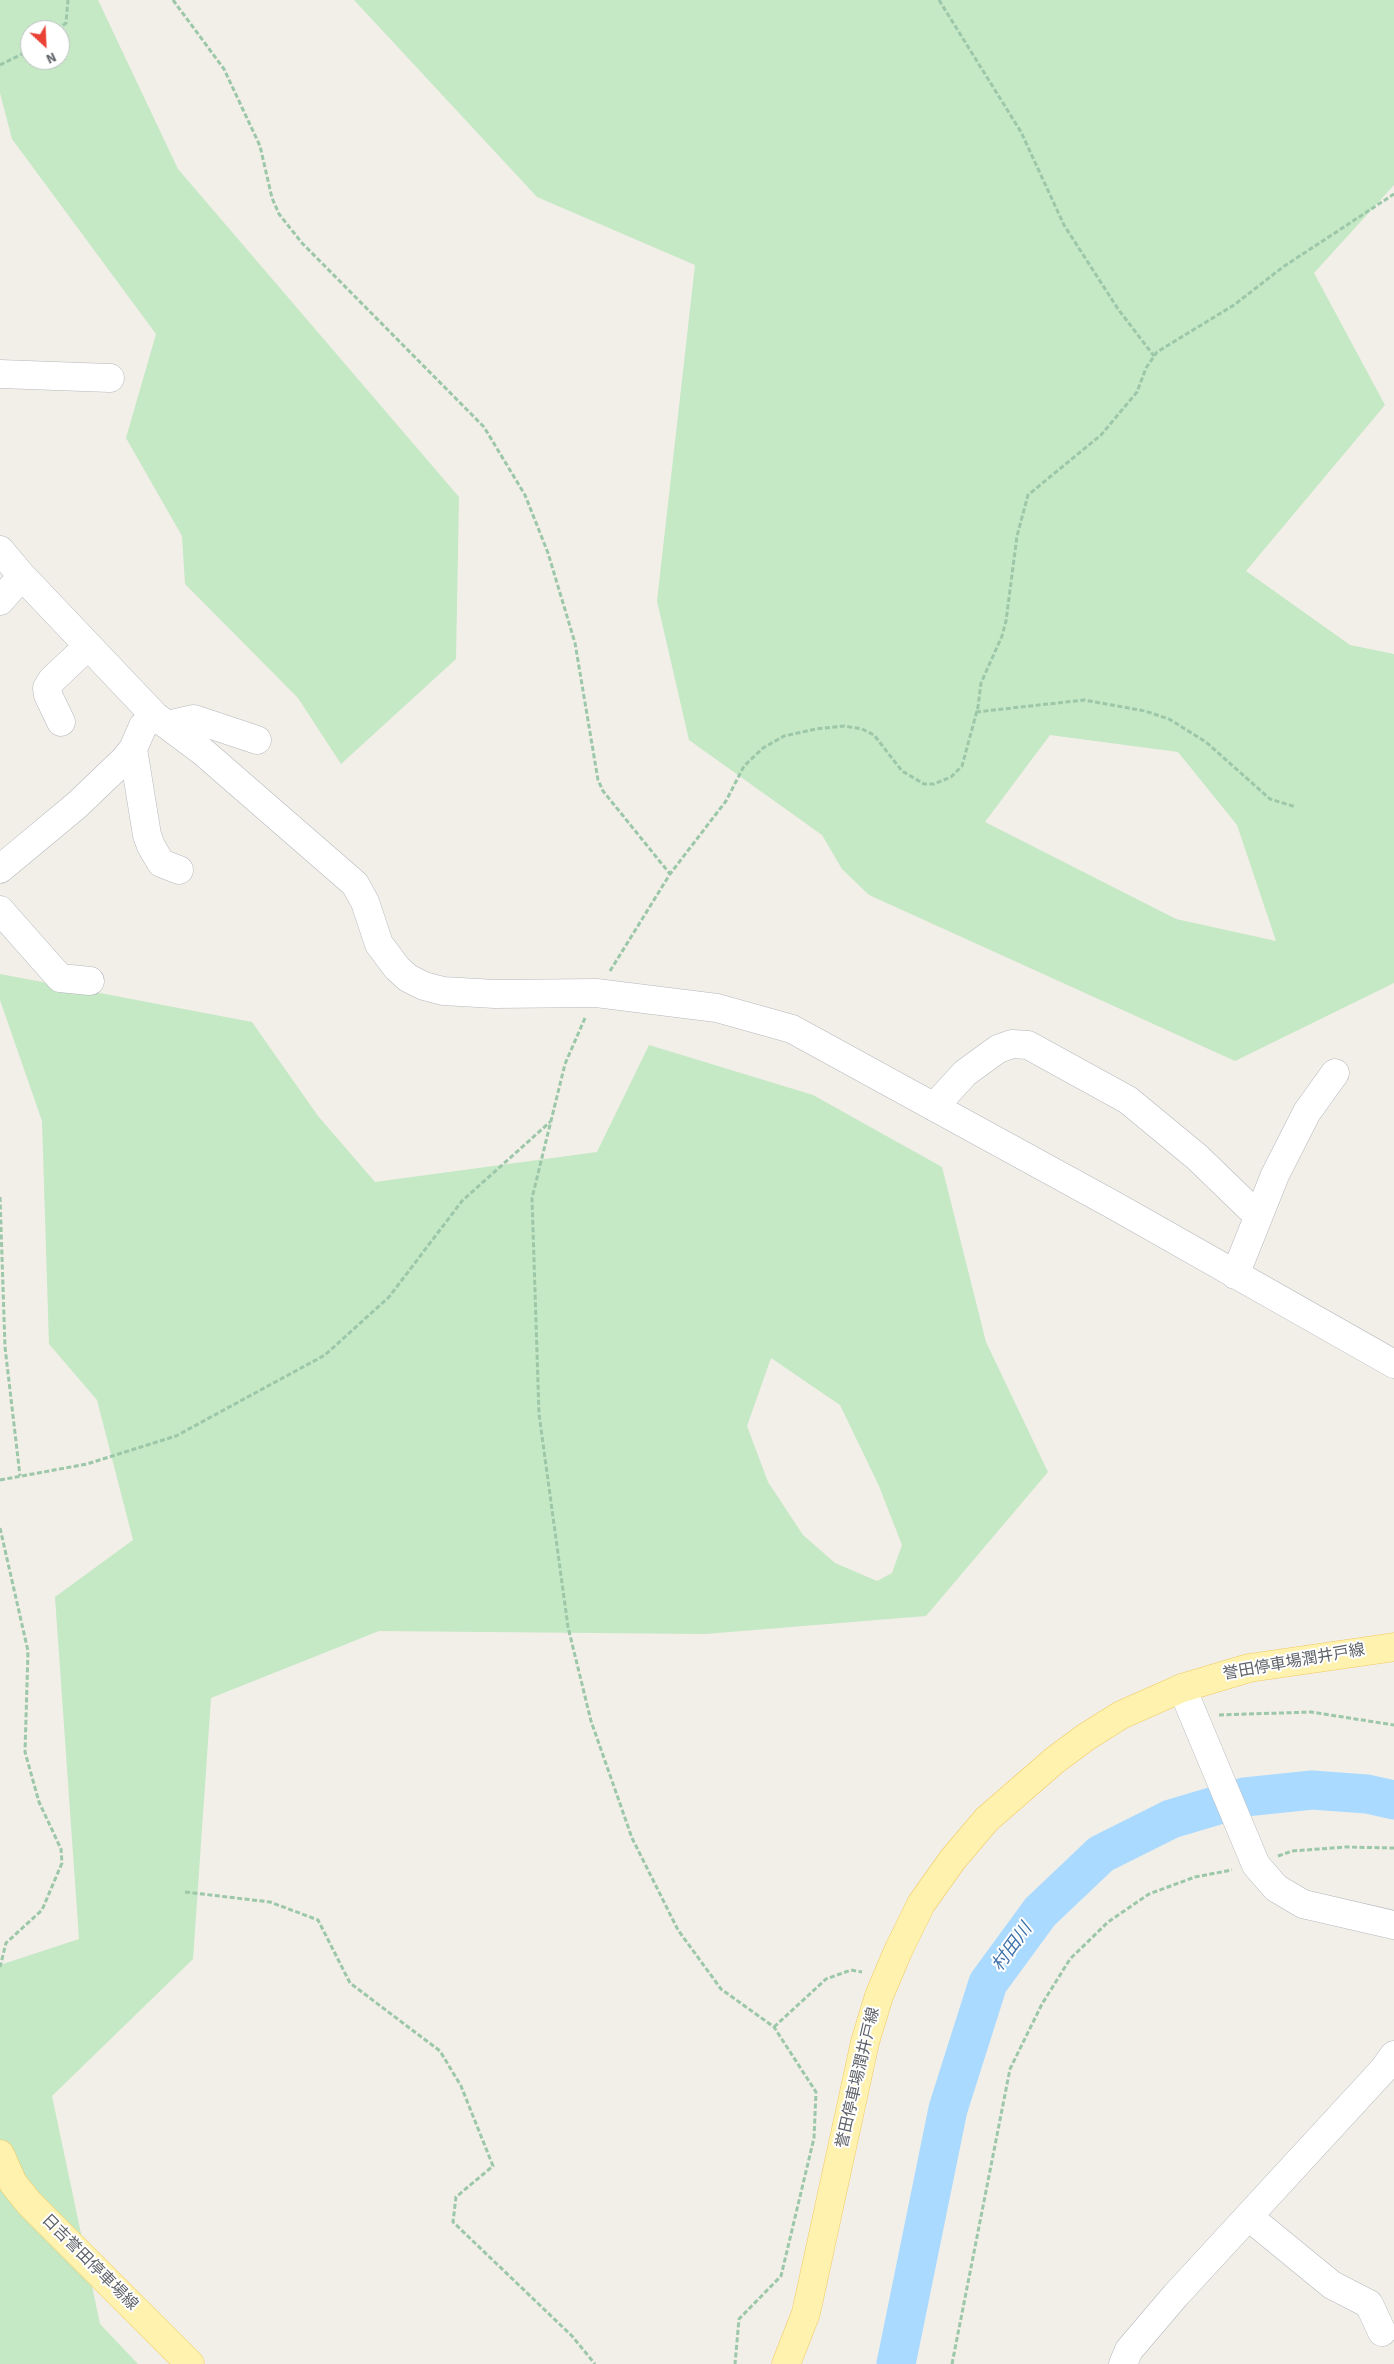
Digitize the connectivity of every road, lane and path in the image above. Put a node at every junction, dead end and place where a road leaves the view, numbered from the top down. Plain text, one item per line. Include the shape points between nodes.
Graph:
1 (68, 0) edge
2 (173, 0) edge
3 (939, 0) edge
4 (66, 20) edge
5 (20, 55) edge
6 (0, 65) edge
7 (1394, 194) edge
8 (1154, 356) junction
9 (0, 374) edge
10 (110, 378) dead end
11 (0, 550) edge
12 (22, 576) junction
13 (0, 601) edge
14 (88, 646) junction
15 (976, 712) junction
16 (161, 721) junction
17 (61, 722) dead end
18 (257, 740) dead end
19 (133, 749) junction
20 (1296, 807) dead end
21 (0, 870) edge
22 (179, 870) dead end
23 (670, 874) junction
24 (0, 910) edge
25 (90, 981) dead end
26 (596, 993) junction
27 (1336, 1072) dead end
28 (934, 1106) junction
29 (551, 1122) junction
30 (0, 1196) edge
31 (1258, 1216) junction
32 (1235, 1275) junction
33 (1394, 1364) edge
34 (20, 1476) junction
35 (0, 1480) edge
36 (0, 1528) edge
37 (1394, 1647) edge
38 (1182, 1688) junction
39 (1209, 1724) junction
40 (1394, 1725) edge
41 (1394, 1848) edge
42 (1256, 1866) junction
43 (185, 1892) dead end
44 (1394, 1925) edge
45 (0, 1967) edge
46 (887, 1977) junction
47 (774, 2027) junction
48 (1391, 2065) edge
49 (0, 2154) edge
50 (1249, 2217) junction
51 (1382, 2332) dead end
52 (190, 2364) edge
53 (595, 2364) edge
54 (735, 2364) edge
55 (786, 2364) edge
56 (952, 2364) edge
57 (1123, 2364) edge

1 - 4 path
2 - 23 path via 224,69 260,146 279,214 302,243 484,427 525,495 548,553 575,643 598,780
3 - 8 path via 1021,132 1064,225 1118,309
5 - 6 path
7 - 8 path via 1283,267 1234,304 1168,343
8 - 15 path via 1137,392 1100,435 1028,495 1017,536 1006,621 981,683
9 - 10 street
11 - 12 street
12 - 13 street
12 - 14 street
14 - 16 street
14 - 17 street via 47,688
15 - 20 path via 1084,700 1145,711 1169,719 1206,742 1270,799
15 - 23 path via 962,766 951,777 934,784 915,781 902,771 874,735 862,729 844,726 784,736 763,748 744,766 726,801
16 - 18 street via 194,719
16 - 19 street via 143,726
16 - 26 street via 202,752 355,884 365,902 379,944 408,978 443,991
19 - 21 street via 77,805
19 - 22 street via 151,846 161,863
23 - 26 path
24 - 25 street via 60,978
26 - 28 street via 717,1008 792,1030
26 - 29 path via 565,1064
27 - 31 street via 1307,1112
28 - 31 street via 965,1073 998,1049 1012,1044 1028,1045 1128,1100 1197,1156
28 - 32 street
29 - 34 path via 462,1201 389,1297 325,1355 176,1436 87,1464
29 - 47 path via 532,1198 539,1414 568,1626 591,1721 632,1838 678,1930 721,1989
30 - 34 path via 5,1347
31 - 32 street
32 - 33 street
34 - 35 path
36 - 45 path via 28,1652 25,1752 39,1802 61,1849 62,1863 42,1910 6,1943
37 - 38 main road, 誉田停車場潤井戸線 via 1249,1668
38 - 39 street
38 - 46 main road, 誉田停車場潤井戸線 via 1121,1715 1086,1737 987,1819 953,1859 922,1904
39 - 40 path via 1311,1712
39 - 42 street
41 - 42 path via 1292,1851
42 - 44 street via 1276,1888 1304,1904
42 - 56 path via 1195,1877 1149,1894 1108,1922 1070,1959 1042,2004 1010,2069
43 - 53 path via 270,1902 318,1920 350,1983 440,2051 461,2086 493,2166 456,2196 453,2222 572,2336
46 - 47 path via 851,1970 826,1979
46 - 55 main road, 誉田停車場潤井戸線 via 865,2042 806,2313
47 - 54 path via 816,2092 814,2138 781,2276 739,2318
48 - 50 street
49 - 52 main road, 日吉誉田停車場線 via 13,2183 29,2203
50 - 51 street via 1332,2285 1368,2304
50 - 57 street via 1175,2296 1129,2350

